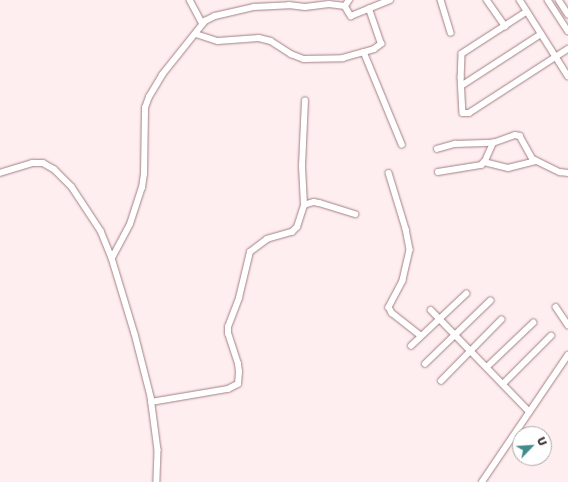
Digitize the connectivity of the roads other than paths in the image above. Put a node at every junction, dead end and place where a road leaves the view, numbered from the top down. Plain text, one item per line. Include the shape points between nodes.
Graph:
1 (190, 0) edge
2 (349, 0) edge
3 (390, 0) edge
4 (441, 0) edge
5 (487, 0) edge
6 (520, 0) edge
7 (548, 0) edge
8 (559, 0) edge
9 (345, 6) junction
10 (369, 9) junction
11 (527, 12) junction
12 (568, 14) edge
13 (203, 24) junction
14 (505, 26) junction
15 (568, 31) edge
16 (451, 32) dead end
17 (196, 34) junction
18 (541, 34) junction
19 (568, 49) edge
20 (364, 52) junction
21 (556, 58) junction
22 (568, 76) edge
23 (461, 86) junction
24 (305, 101) dead end
25 (493, 142) junction
26 (402, 144) dead end
27 (437, 148) dead end
28 (536, 161) junction
29 (484, 162) junction
30 (438, 172) dead end
31 (0, 173) edge
32 (389, 173) dead end
33 (568, 173) edge
34 (304, 205) junction
35 (355, 214) dead end
36 (112, 258) junction
37 (466, 294) dead end
38 (490, 301) dead end
39 (556, 307) dead end
40 (432, 310) dead end
41 (440, 319) junction
42 (501, 320) dead end
43 (533, 323) dead end
44 (568, 325) edge
45 (455, 335) junction
46 (422, 336) junction
47 (551, 336) dead end
48 (411, 346) dead end
49 (471, 351) junction
50 (568, 355) edge
51 (425, 364) dead end
52 (487, 367) junction
53 (441, 382) dead end
54 (503, 384) junction
55 (151, 402) junction
56 (529, 411) junction
57 (157, 482) edge
58 (482, 482) edge

1 - 13 street
2 - 9 street
3 - 10 street
4 - 16 street
5 - 14 street
6 - 11 street
7 - 15 street
8 - 12 street
9 - 10 street via 351,16
9 - 13 street via 329,4 254,8 215,16
10 - 20 street via 381,44
11 - 14 street
11 - 18 street
13 - 17 street
14 - 23 street via 462,54
17 - 20 street via 218,41 259,38 271,41 304,59 343,58
17 - 36 street via 162,75 149,97 145,108 142,188 130,224
18 - 21 street
18 - 23 street
19 - 21 street
20 - 26 street
21 - 22 street
21 - 23 street via 465,114 462,111
24 - 34 street via 302,166
25 - 27 street via 455,144
25 - 28 street via 515,135 520,136
25 - 29 street
28 - 29 street via 508,168
28 - 33 street
29 - 30 street via 480,165
31 - 36 street via 32,163 54,169 72,187 101,231
32 - 46 street via 410,250 403,281 389,307 392,313
34 - 35 street via 314,202
34 - 55 street via 297,227 292,232 267,239 250,252 228,334 240,372 238,384 228,389
36 - 55 street via 135,334
37 - 41 street
38 - 45 street
39 - 44 street
40 - 41 street
41 - 45 street
41 - 46 street
42 - 49 street
43 - 52 street
45 - 49 street
45 - 51 street
46 - 48 street
47 - 54 street
49 - 52 street
49 - 53 street
50 - 56 street
52 - 54 street
54 - 56 street
55 - 57 street via 158,450
56 - 58 street

